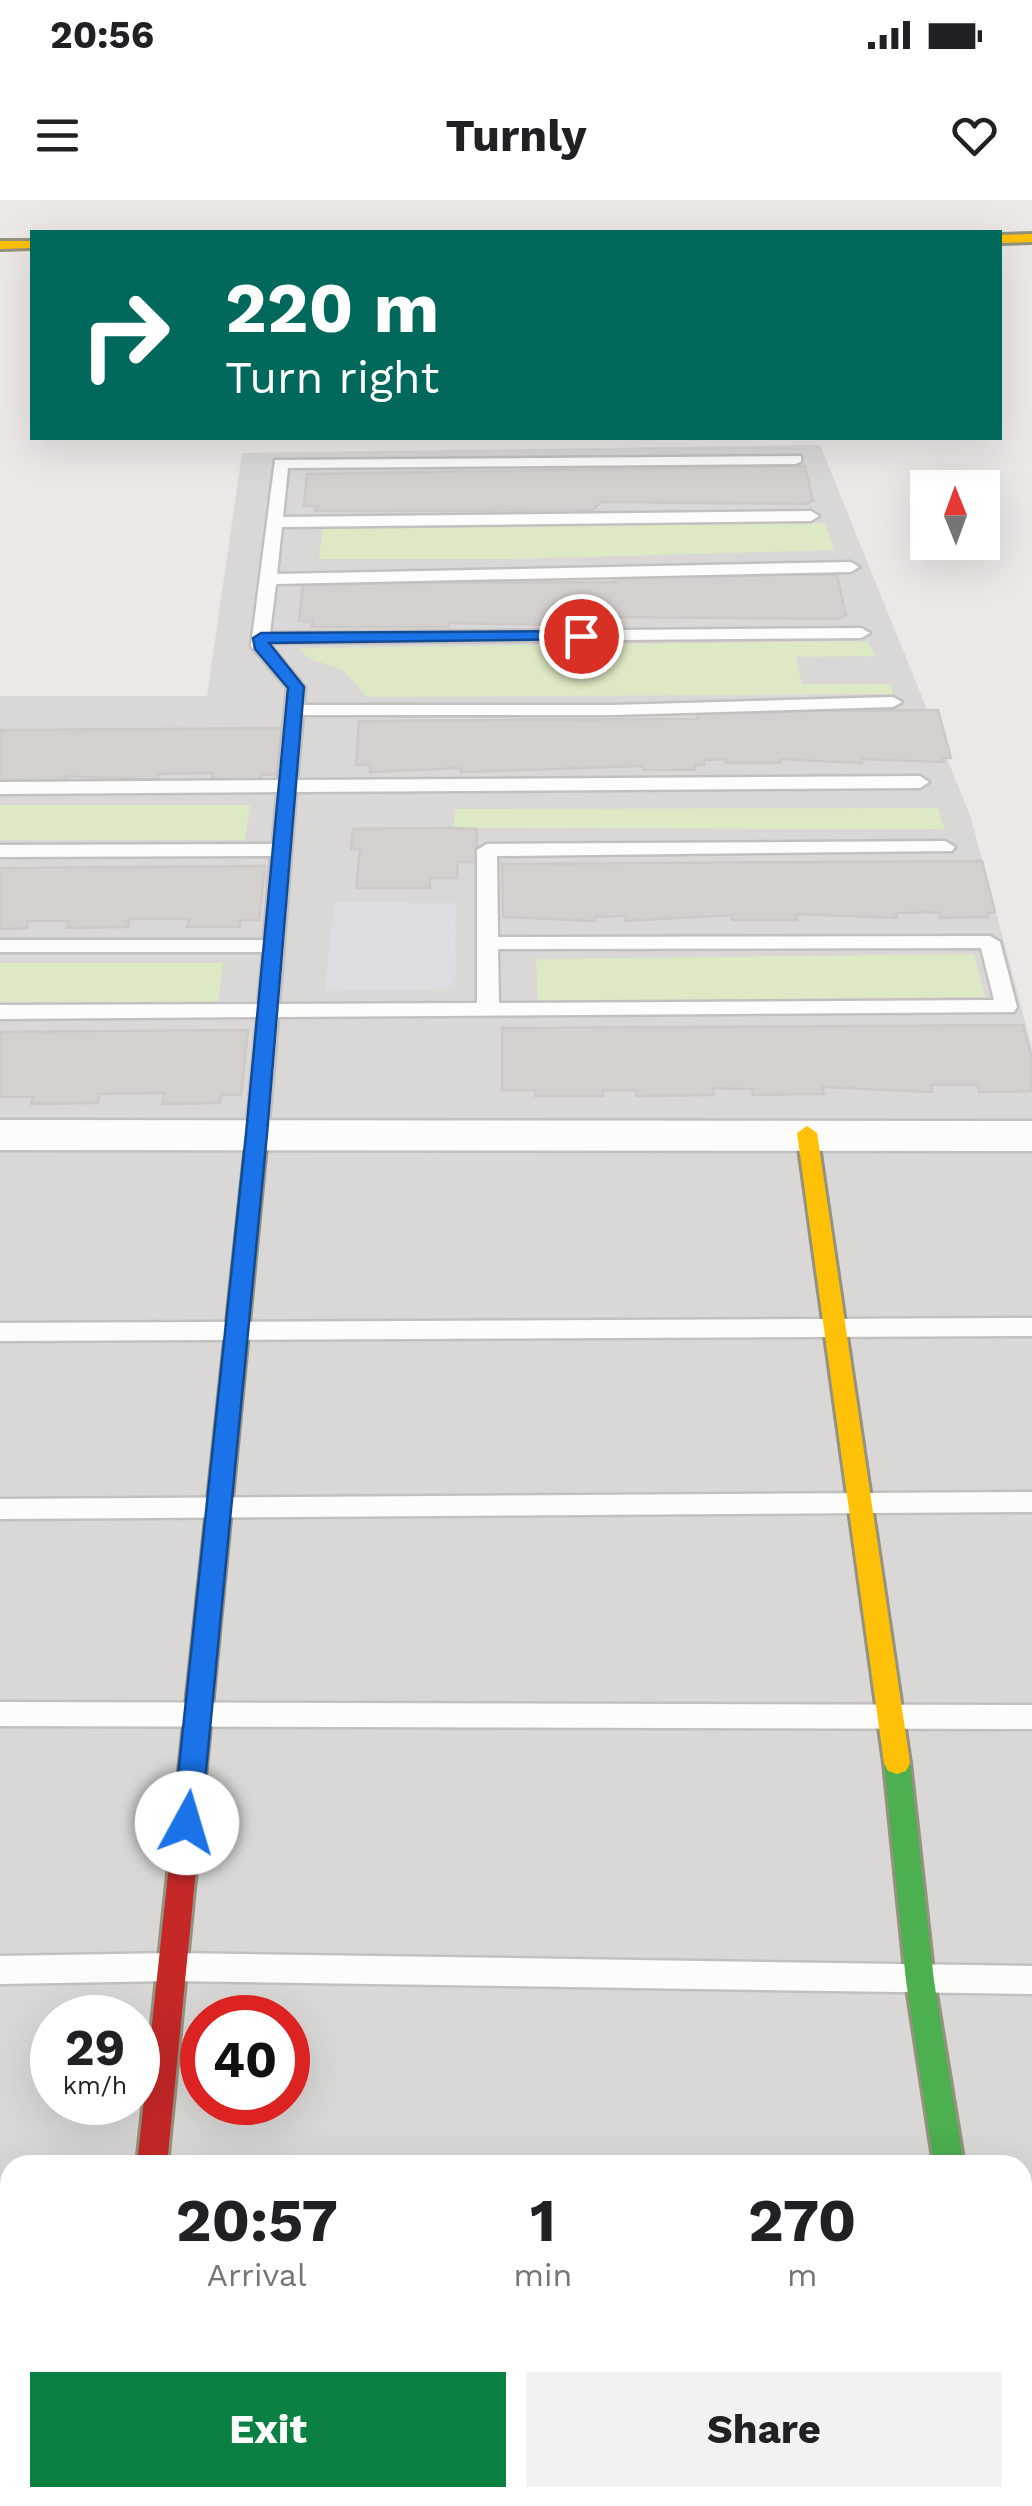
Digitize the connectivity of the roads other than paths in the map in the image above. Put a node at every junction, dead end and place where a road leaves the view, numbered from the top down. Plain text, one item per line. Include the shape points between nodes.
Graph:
1 (1002, 238) edge
2 (1032, 238) edge
3 (0, 245) edge
4 (30, 245) edge
5 (795, 459) dead end
6 (812, 516) dead end
7 (275, 522) junction
8 (851, 566) dead end
9 (268, 579) junction
10 (860, 633) dead end
11 (261, 638) junction
12 (893, 702) dead end
13 (295, 710) junction
14 (920, 782) dead end
15 (0, 788) edge
16 (287, 788) junction
17 (945, 847) dead end
18 (282, 850) junction
19 (0, 851) edge
20 (488, 943) junction
21 (0, 946) edge
22 (273, 946) junction
23 (0, 1012) edge
24 (488, 1012) junction
25 (268, 1014) junction
26 (808, 1133) junction
27 (0, 1134) edge
28 (257, 1134) junction
29 (1032, 1136) edge
30 (836, 1327) junction
31 (1032, 1327) edge
32 (237, 1329) junction
33 (0, 1332) edge
34 (861, 1502) junction
35 (1032, 1502) edge
36 (218, 1506) junction
37 (0, 1509) edge
38 (0, 1714) edge
39 (198, 1714) junction
40 (1032, 1717) edge
41 (892, 1718) junction
42 (173, 1967) junction
43 (0, 1970) edge
44 (1032, 1980) edge
45 (920, 1981) junction
46 (153, 2155) edge
47 (948, 2155) edge

1 - 2 street
3 - 4 street
5 - 7 lane via 281,463
6 - 7 lane
7 - 9 lane
8 - 9 lane
9 - 11 lane
10 - 11 lane
11 - 13 lane via 260,646 296,687
12 - 13 lane
13 - 16 lane
14 - 16 lane
15 - 16 lane
16 - 18 lane
17 - 20 lane via 487,850
18 - 19 lane
18 - 22 lane
20 - 24 lane
20 - 24 lane via 990,942 1006,1007
21 - 22 lane
22 - 25 lane
23 - 25 lane
24 - 25 lane
25 - 28 lane
26 - 28 street
26 - 29 street
26 - 30 street
27 - 28 street
28 - 32 street
30 - 31 lane
30 - 32 lane
30 - 34 street
32 - 33 lane
32 - 36 street
34 - 35 lane
34 - 36 lane
34 - 41 street
36 - 37 lane
36 - 39 street
38 - 39 lane
39 - 41 lane
39 - 42 street
40 - 41 lane
41 - 45 street
42 - 43 lane
42 - 45 lane
42 - 46 street
44 - 45 lane
45 - 47 street

